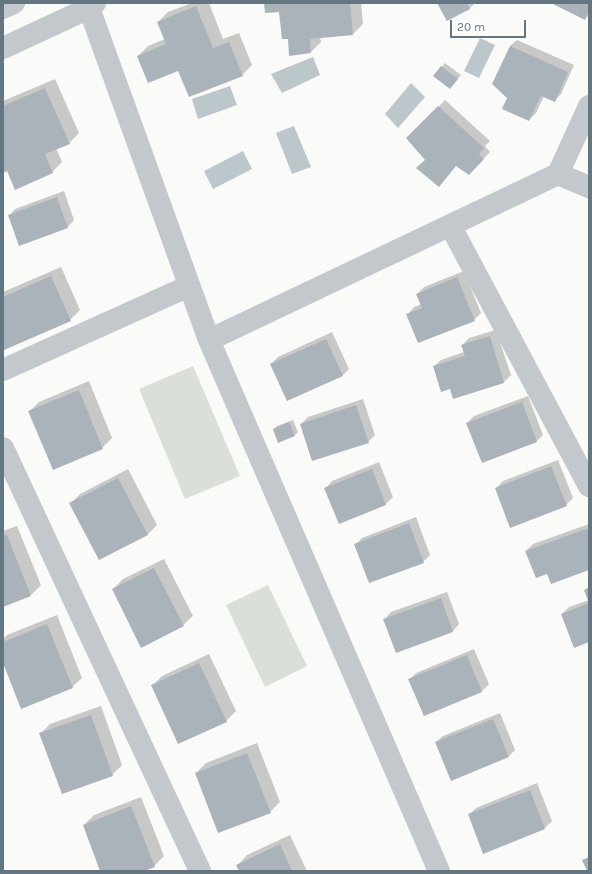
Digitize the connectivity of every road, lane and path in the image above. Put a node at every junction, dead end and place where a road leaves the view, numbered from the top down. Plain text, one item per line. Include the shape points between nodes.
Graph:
1 (14, 3) edge
2 (92, 5) edge
3 (3, 8) edge
4 (3, 48) edge
5 (589, 106) edge
6 (558, 174) junction
7 (589, 187) edge
8 (450, 225) junction
9 (189, 286) junction
10 (208, 340) junction
11 (3, 370) edge
12 (3, 448) edge
13 (589, 486) edge
14 (200, 871) edge
15 (439, 871) edge

1 - 3 street
2 - 4 street
2 - 9 street
5 - 6 street
6 - 7 street
6 - 8 street
8 - 10 street
8 - 13 street
9 - 10 street
9 - 11 street
10 - 15 street
12 - 14 street

